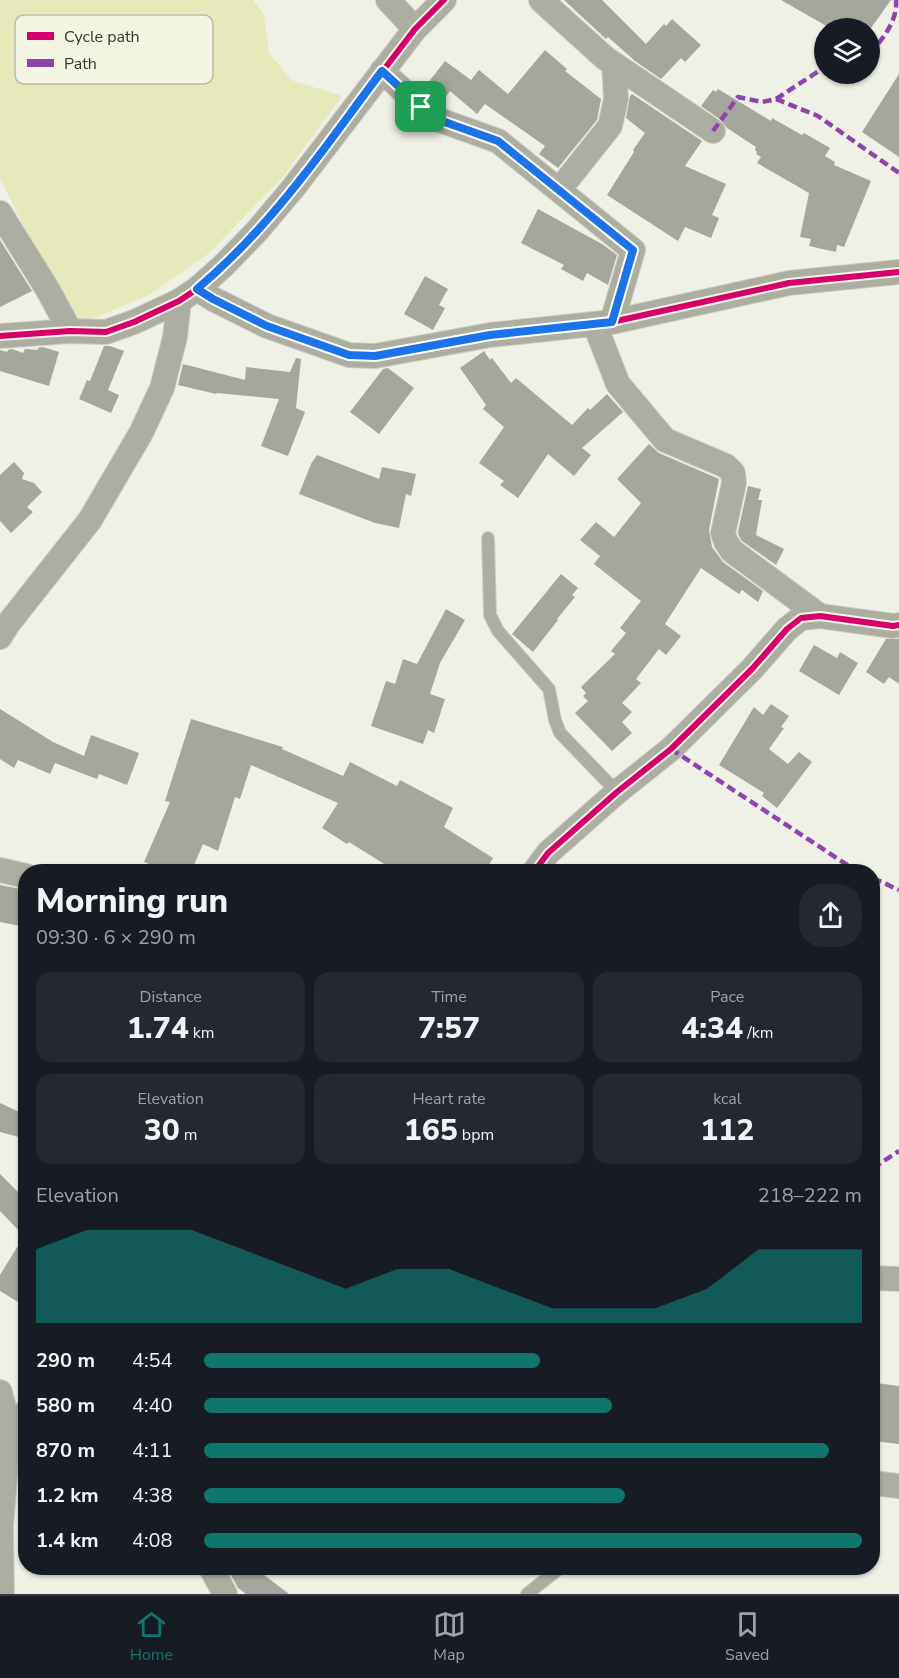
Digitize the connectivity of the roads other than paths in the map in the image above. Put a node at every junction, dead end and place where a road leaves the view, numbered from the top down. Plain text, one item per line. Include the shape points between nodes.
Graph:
1 (388, 0) edge
2 (444, 0) edge
3 (541, 0) edge
4 (415, 29) junction
5 (614, 64) junction
6 (382, 71) junction
7 (713, 131) dead end
8 (559, 190) junction
9 (0, 213) edge
10 (899, 272) edge
11 (188, 295) junction
12 (603, 324) junction
13 (70, 331) junction
14 (0, 336) edge
15 (488, 538) dead end
16 (820, 616) junction
17 (899, 625) edge
18 (0, 637) edge
19 (617, 792) junction
20 (540, 864) edge
21 (0, 870) edge
22 (18, 874) edge
23 (880, 1278) edge
24 (899, 1279) edge
25 (0, 1392) edge
26 (18, 1423) edge
27 (8, 1437) junction
28 (880, 1484) edge
29 (899, 1486) edge
30 (215, 1575) edge
31 (551, 1575) edge
32 (2, 1594) edge
33 (225, 1594) edge
34 (527, 1594) edge

1 - 4 street
2 - 4 street
3 - 5 street
4 - 6 street
5 - 7 street
5 - 8 street via 616,99 610,126
6 - 8 street via 421,107 442,121 498,141
6 - 11 street via 257,231
8 - 12 street via 633,250
9 - 13 street
10 - 12 street via 789,283
11 - 12 street via 213,299 267,326 349,355 375,356 490,335
11 - 13 street via 106,332
11 - 18 street via 162,388 141,433 90,520
12 - 16 street via 618,384 665,440 726,466 733,473 723,533 726,542
13 - 14 street
15 - 19 lane via 490,615 498,631 549,689 560,733
16 - 17 street
16 - 19 street via 801,618 787,629 671,749
19 - 20 street
21 - 22 street
23 - 24 street
25 - 27 street
26 - 27 street
27 - 32 street via 1,1527
28 - 29 street
30 - 33 street
31 - 34 lane

